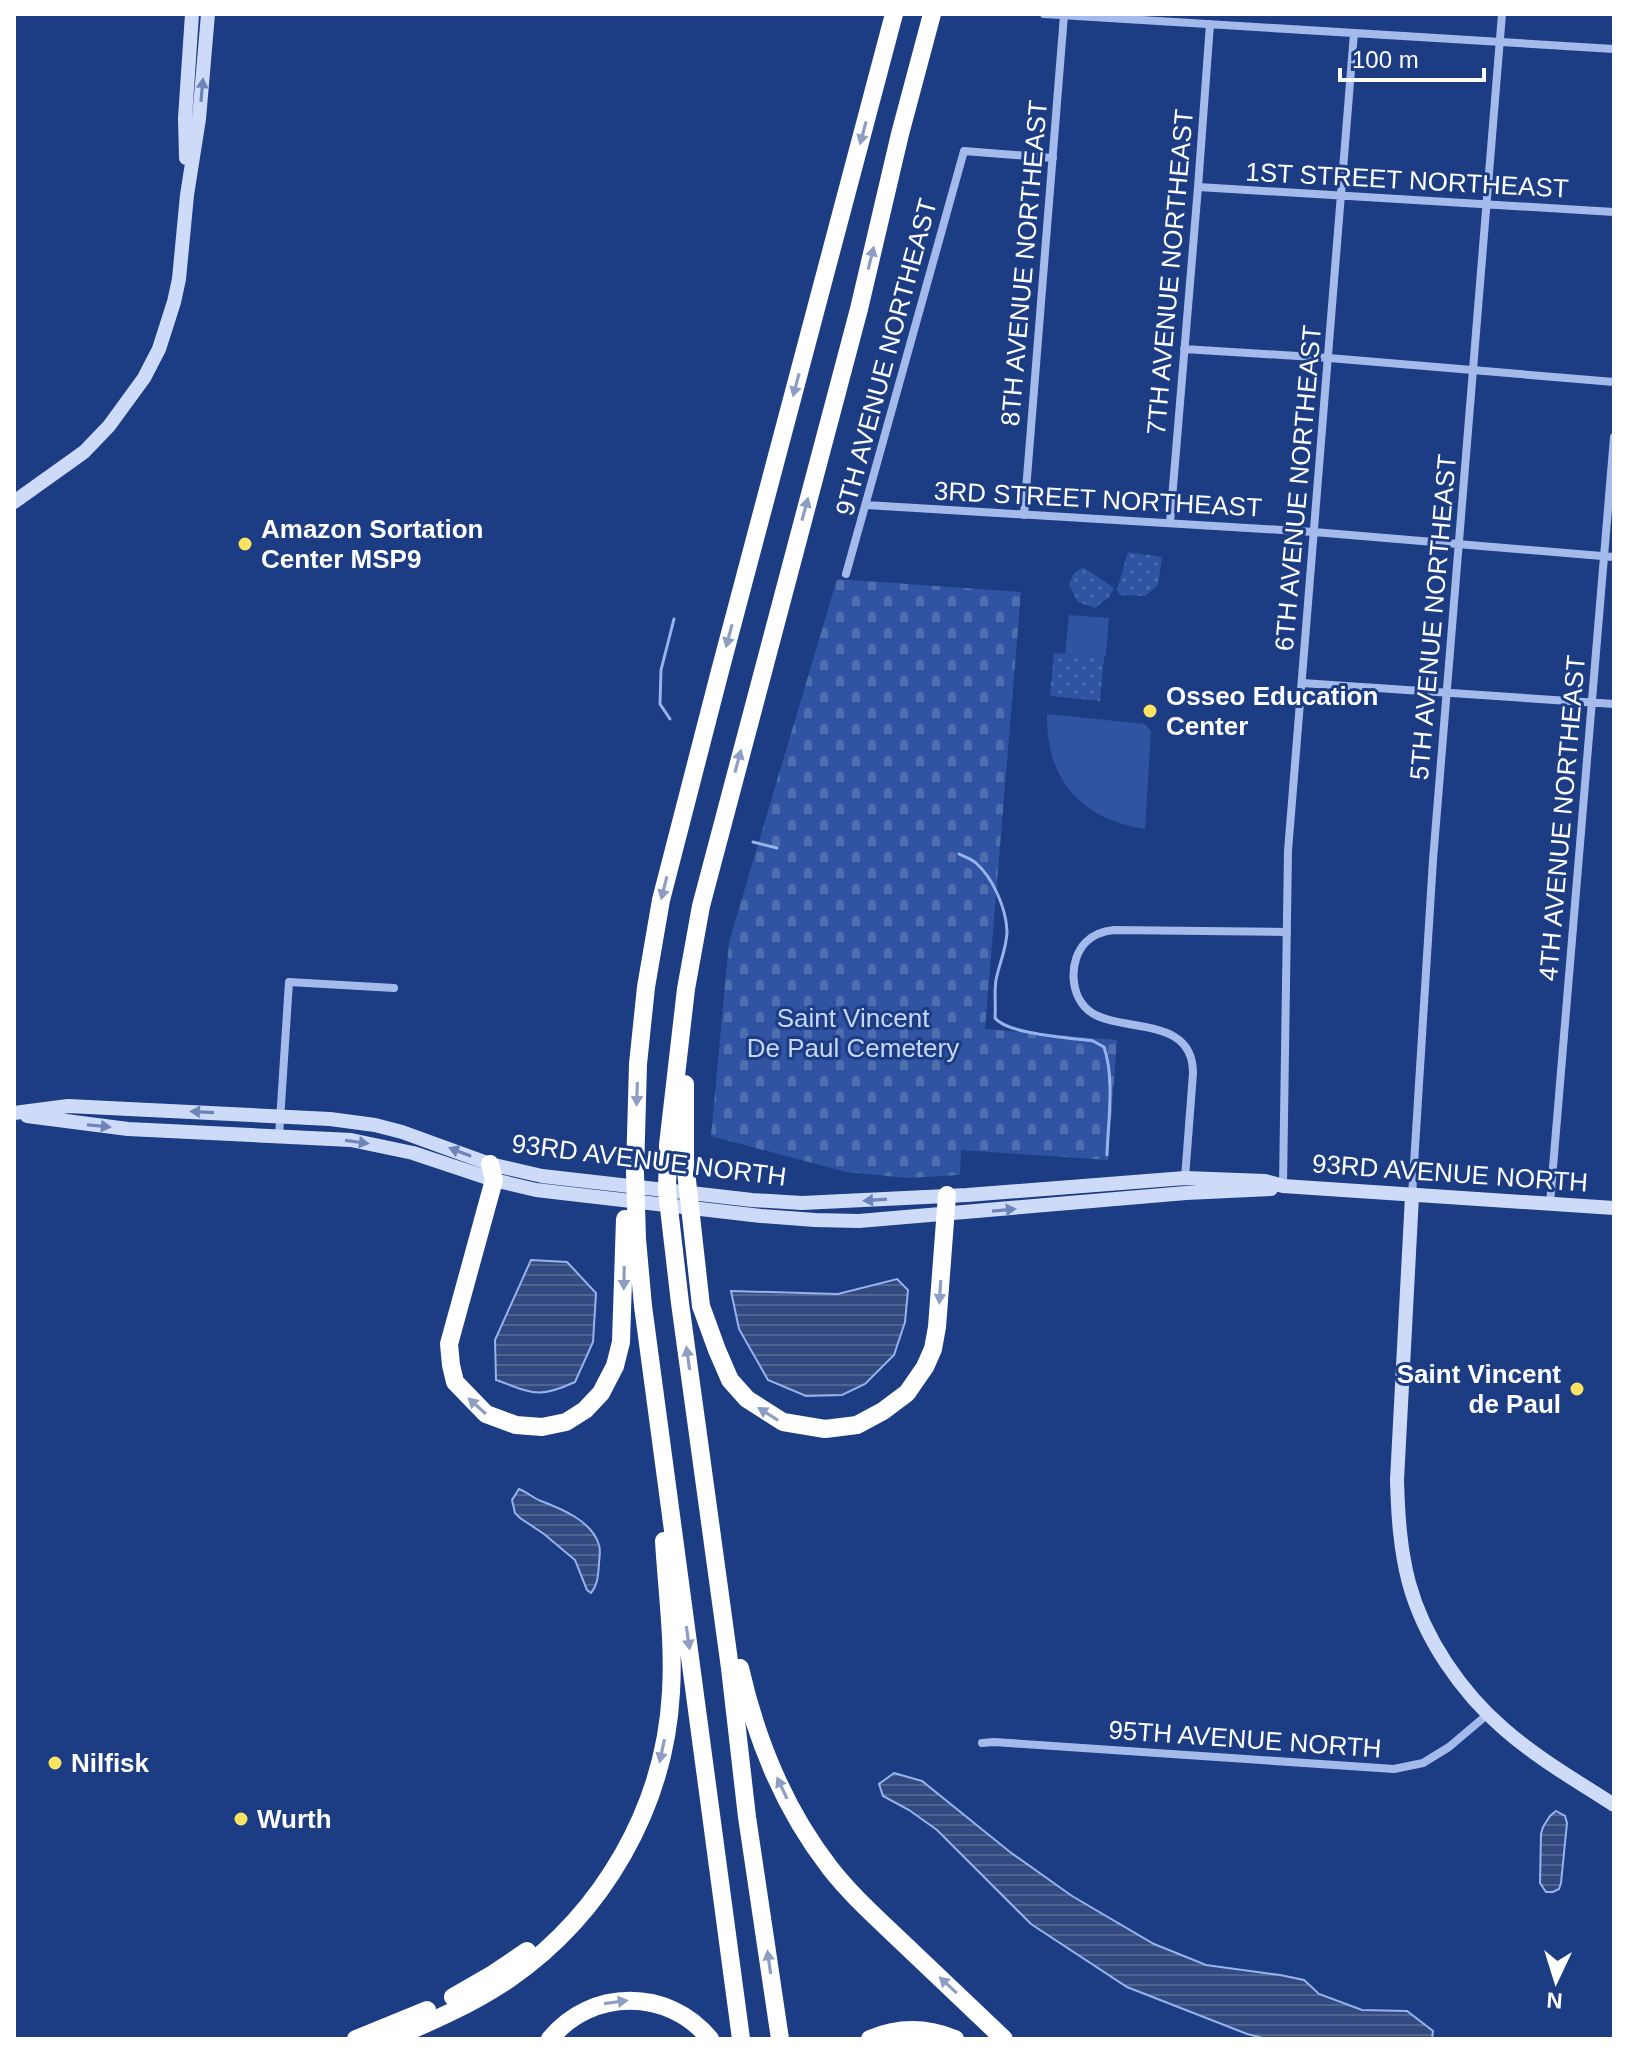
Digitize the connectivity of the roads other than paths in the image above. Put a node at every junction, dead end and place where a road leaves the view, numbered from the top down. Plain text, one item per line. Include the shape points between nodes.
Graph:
1 (192, 14) edge
2 (208, 14) edge
3 (894, 14) edge
4 (932, 14) edge
5 (943, 14) edge
6 (1044, 14) edge
7 (1225, 14) edge
8 (1502, 14) edge
9 (1064, 15) edge
10 (1210, 24) junction
11 (1224, 25) junction
12 (1354, 33) junction
13 (1500, 42) junction
14 (1614, 49) edge
15 (900, 62) junction
16 (900, 134) junction
17 (1053, 158) junction
18 (1198, 187) junction
19 (187, 195) junction
20 (1342, 196) junction
21 (1487, 204) junction
22 (1614, 212) edge
23 (1184, 349) junction
24 (1329, 358) junction
25 (1474, 370) junction
26 (1614, 382) edge
27 (1614, 437) edge
28 (14, 502) edge
29 (866, 505) junction
30 (1024, 515) junction
31 (1170, 523) junction
32 (1314, 532) junction
33 (1459, 544) junction
34 (1604, 556) junction
35 (1614, 557) edge
36 (846, 574) dead end
37 (1302, 683) junction
38 (1447, 692) junction
39 (1591, 702) junction
40 (1614, 704) edge
41 (1287, 932) junction
42 (394, 988) dead end
43 (686, 989) junction
44 (14, 1113) edge
45 (280, 1115) junction
46 (279, 1136) junction
47 (635, 1145) junction
48 (492, 1172) junction
49 (1185, 1178) junction
50 (1283, 1186) junction
51 (947, 1195) junction
52 (1412, 1196) junction
53 (1550, 1203) junction
54 (727, 1204) junction
55 (1614, 1208) edge
56 (946, 1214) junction
57 (659, 1422) junction
58 (706, 1490) junction
59 (1488, 1714) junction
60 (982, 1743) dead end
61 (1614, 1805) edge
62 (574, 1923) junction
63 (356, 2039) edge
64 (390, 2039) edge
65 (550, 2039) edge
66 (710, 2039) edge
67 (741, 2039) edge
68 (780, 2039) edge
69 (870, 2039) edge
70 (955, 2039) edge
71 (1004, 2039) edge

1 - 19 street via 185,118
19 -> 2 street
3 - 15 highway
4 - 15 highway
5 - 16 highway
6 - 9 street
7 - 11 street
8 - 13 street, 5TH AVENUE NORTHEAST
9 - 10 street
9 - 17 street, 8TH AVENUE NORTHEAST
10 - 11 street
10 - 18 street, 7TH AVENUE NORTHEAST
11 - 12 street
12 - 13 street
12 - 20 street, 6TH AVENUE NORTHEAST
13 - 14 street
13 - 21 street, 5TH AVENUE NORTHEAST
15 - 16 highway
15 -> 47 highway via 712,698 661,900 646,987
43 -> 16 highway via 701,906
17 - 29 street, 9TH AVENUE NORTHEAST via 964,151
17 - 30 street, 8TH AVENUE NORTHEAST
18 - 20 street, 1ST STREET NORTHEAST
18 - 23 street, 7TH AVENUE NORTHEAST
19 - 28 street via 174,302 144,378 84,452
20 - 21 street, 1ST STREET NORTHEAST
20 - 24 street, 6TH AVENUE NORTHEAST
21 - 22 street, 1ST STREET NORTHEAST
21 - 25 street, 5TH AVENUE NORTHEAST
23 - 24 street
23 - 31 street, 7TH AVENUE NORTHEAST
24 - 25 street
24 - 32 street, 6TH AVENUE NORTHEAST
25 - 26 street
25 - 33 street, 5TH AVENUE NORTHEAST
27 - 34 street, 4TH AVENUE NORTHEAST
29 - 30 street, 3RD STREET NORTHEAST
29 - 36 street, 9TH AVENUE NORTHEAST
30 - 31 street, 3RD STREET NORTHEAST
31 - 32 street, 3RD STREET NORTHEAST
32 - 33 street, 3RD STREET NORTHEAST
32 - 37 street, 6TH AVENUE NORTHEAST
33 - 34 street, 3RD STREET NORTHEAST
33 - 38 street, 5TH AVENUE NORTHEAST
34 - 35 street, 3RD STREET NORTHEAST
34 - 39 street, 4TH AVENUE NORTHEAST
37 - 38 street
37 - 41 street, 6TH AVENUE NORTHEAST
38 - 39 street
38 - 52 street, 5TH AVENUE NORTHEAST
39 - 40 street
39 - 53 street, 4TH AVENUE NORTHEAST
41 - 49 street via 1103,931 1078,952 1074,986 1084,1006 1103,1017 1172,1035 1189,1051 1193,1073
41 - 50 street, 6TH AVENUE NORTHEAST
42 - 45 street via 289,982
56 -> 43 highway via 933,1349 907,1393 857,1425 825,1429 783,1422 747,1399 730,1380 701,1306 685,1162
58 -> 43 highway via 667,1191
45 -> 44 street, 93RD AVENUE NORTH via 68,1106
44 -> 46 street, 93RD AVENUE NORTH via 128,1129
45 - 46 street
48 -> 45 street, 93RD AVENUE NORTH via 418,1137 375,1125
46 -> 48 street, 93RD AVENUE NORTH via 351,1140
47 -> 48 highway via 615,1366 585,1410 566,1422 542,1427 486,1414 455,1382 451,1365 449,1344
47 - 57 highway via 638,1252
48 - 54 street, 93RD AVENUE NORTH via 536,1190 589,1189
49 - 50 street, 93RD AVENUE NORTH
49 - 51 street, 93RD AVENUE NORTH
50 - 52 street, 93RD AVENUE NORTH
56 -> 50 street, 93RD AVENUE NORTH
51 -> 54 street, 93RD AVENUE NORTH
51 - 56 highway
52 - 53 street, 93RD AVENUE NORTH
52 - 59 street via 1397,1480 1403,1554 1424,1622 1461,1683
53 - 55 street, 93RD AVENUE NORTH
54 - 56 street, 93RD AVENUE NORTH via 761,1216 830,1221
57 -> 62 highway via 671,1659 668,1721 658,1769 636,1829 606,1884
57 -> 67 highway
68 -> 58 highway
71 -> 58 highway via 845,1886 788,1802 744,1685
59 - 60 street, 95TH AVENUE NORTH via 1423,1763 1394,1769
59 - 61 street via 1529,1749
62 - 63 highway via 462,1993
62 - 64 highway via 497,1987
65 -> 66 highway via 582,2012 629,2000 673,2009
69 - 70 highway via 917,2029

